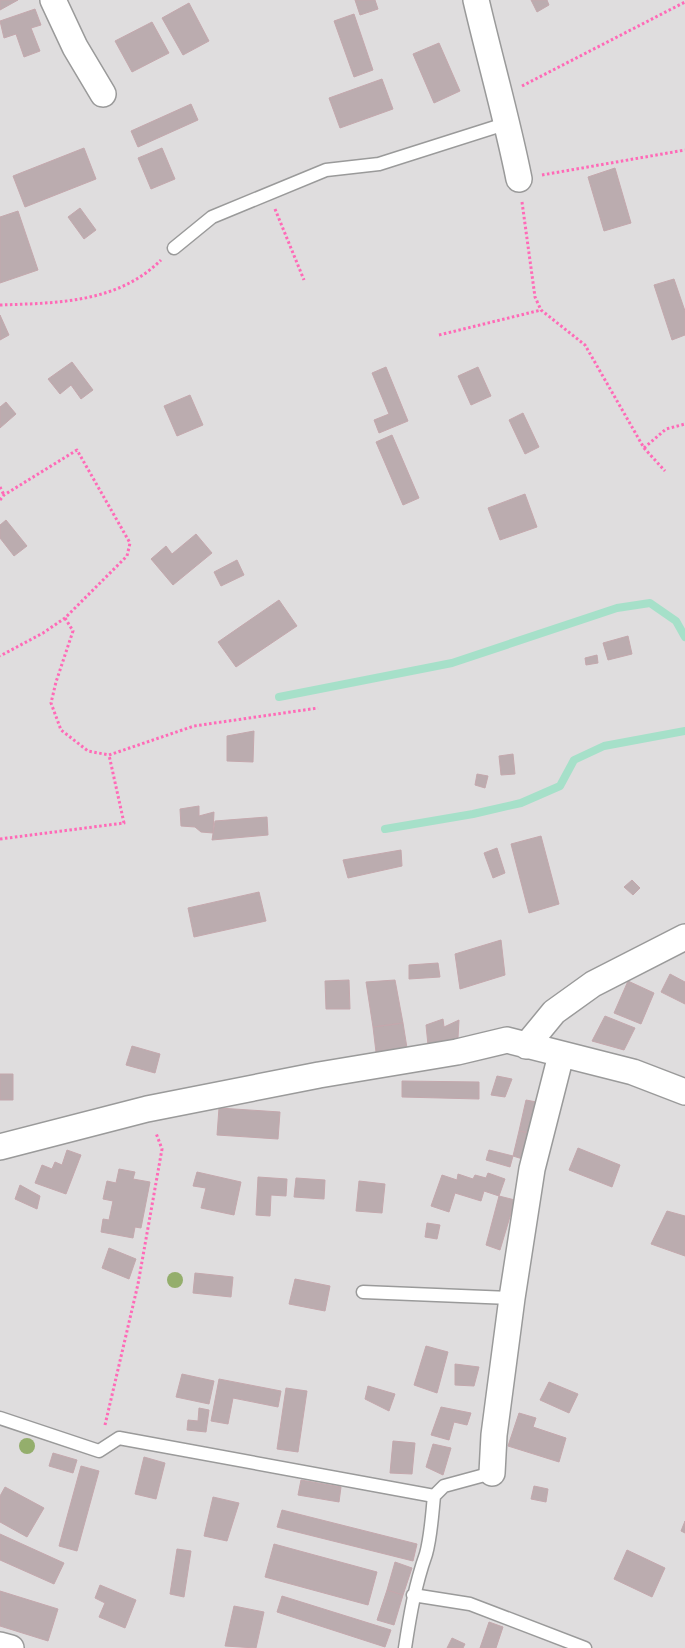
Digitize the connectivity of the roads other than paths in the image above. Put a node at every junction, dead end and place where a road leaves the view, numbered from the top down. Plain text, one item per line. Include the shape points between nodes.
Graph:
1 (53, 0) edge
2 (476, 0) edge
3 (103, 94) dead end
4 (508, 123) junction
5 (519, 179) road end
6 (174, 248) road end
7 (685, 936) edge
8 (526, 1046) junction
9 (561, 1055) junction
10 (685, 1092) edge
11 (0, 1147) edge
12 (363, 1292) dead end
13 (512, 1298) junction
14 (0, 1418) edge
15 (492, 1473) joint
16 (434, 1496) junction
17 (413, 1595) junction
18 (0, 1645) edge
19 (11, 1648) edge
20 (405, 1648) edge
21 (585, 1648) edge

1 - 3 street via 75,47
2 - 4 street
4 - 5 street
4 - 6 lane via 379,164 326,170 212,217
7 - 8 street via 593,984 554,1012
8 - 9 street
8 - 11 street via 507,1040 457,1052 319,1075 147,1109
9 - 10 street via 632,1072
9 - 13 street via 532,1169
12 - 13 lane
13 - 15 street
14 - 16 lane via 99,1451 119,1438
15 - 16 lane via 444,1486
16 - 17 lane via 426,1553
17 - 20 lane
17 - 21 lane via 470,1604
18 - 19 street

